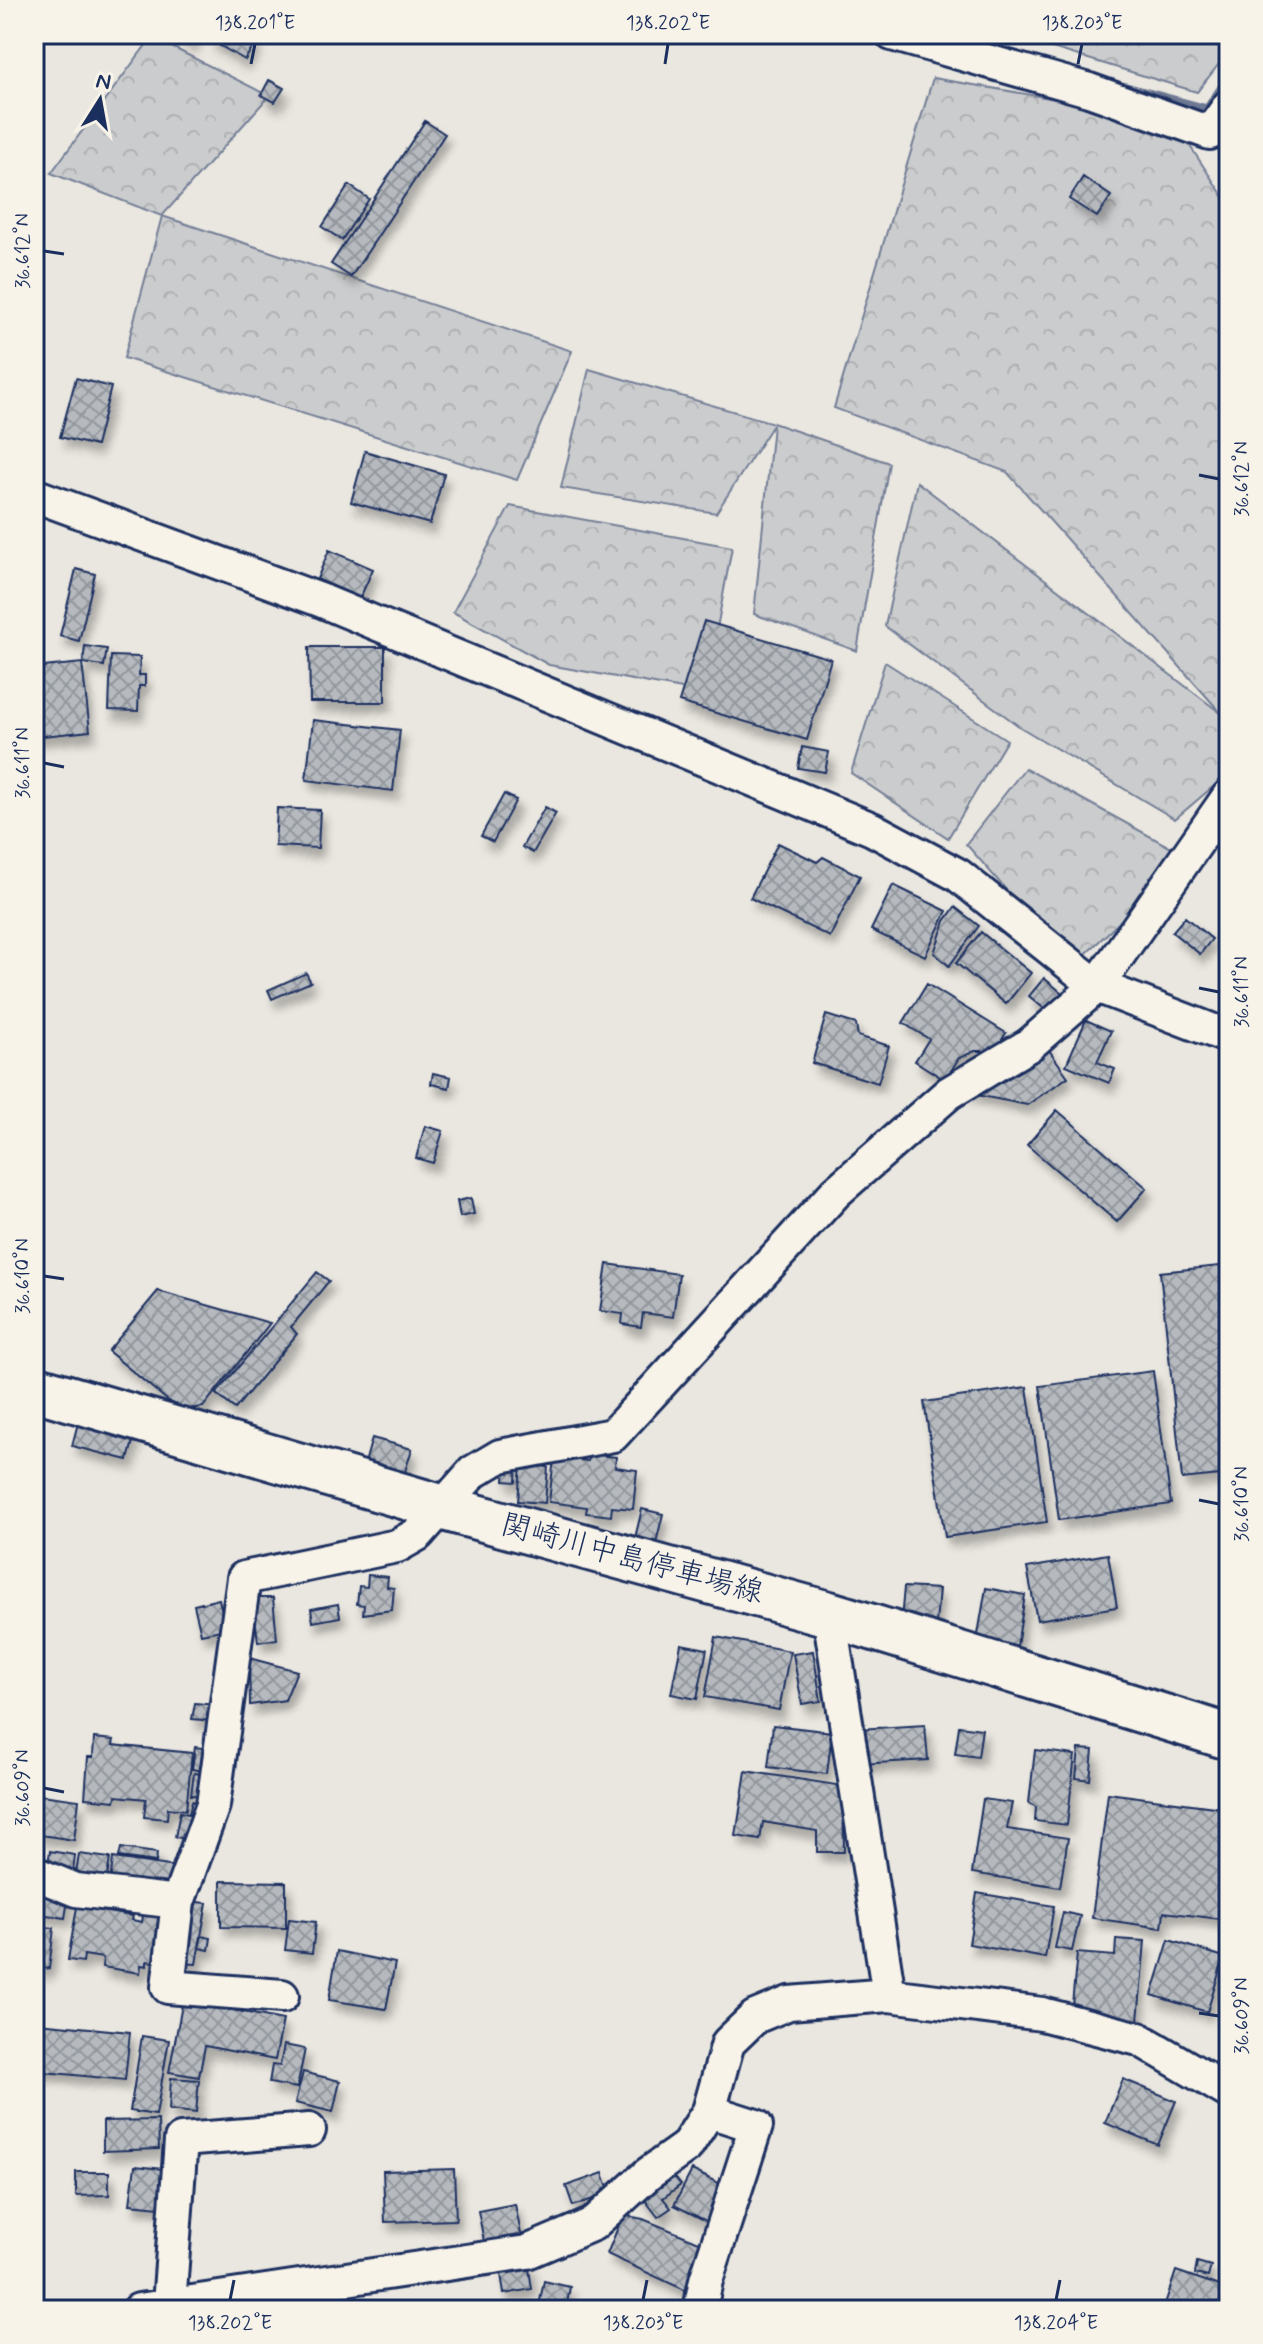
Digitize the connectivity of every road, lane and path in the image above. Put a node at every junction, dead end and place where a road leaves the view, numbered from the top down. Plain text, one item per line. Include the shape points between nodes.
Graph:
1 (892, 34) edge
2 (1229, 106) edge
3 (34, 495) edge
4 (1229, 796) edge
5 (1097, 986) junction
6 (1229, 1037) edge
7 (34, 1388) edge
8 (444, 1508) junction
9 (829, 1614) junction
10 (1229, 1737) edge
11 (34, 1873) edge
12 (178, 1902) junction
13 (889, 1995) junction
14 (282, 1996) dead end
15 (1229, 2092) edge
16 (709, 2111) junction
17 (309, 2130) dead end
18 (154, 2308) edge
19 (700, 2310) edge

1 - 2 street via 1089,90 1210,133
3 - 5 street via 320,600 872,829 958,875
4 - 5 street
5 - 6 street
5 - 8 street via 1029,1045 949,1093 836,1192 613,1435 500,1456 473,1472
7 - 8 main road, 関崎川中島停車場線
8 - 9 main road, 関崎川中島停車場線
8 - 12 street via 397,1546 244,1578 213,1805
9 - 10 main road, 関崎川中島停車場線
9 - 13 street
11 - 12 street via 76,1890
12 - 14 street via 168,1987
13 - 15 street via 1042,2014 1139,2039
13 - 16 street via 789,2003 755,2017 728,2043
16 - 18 street via 686,2147 593,2224 527,2252
16 - 19 street via 756,2126
17 - 18 street via 181,2140

